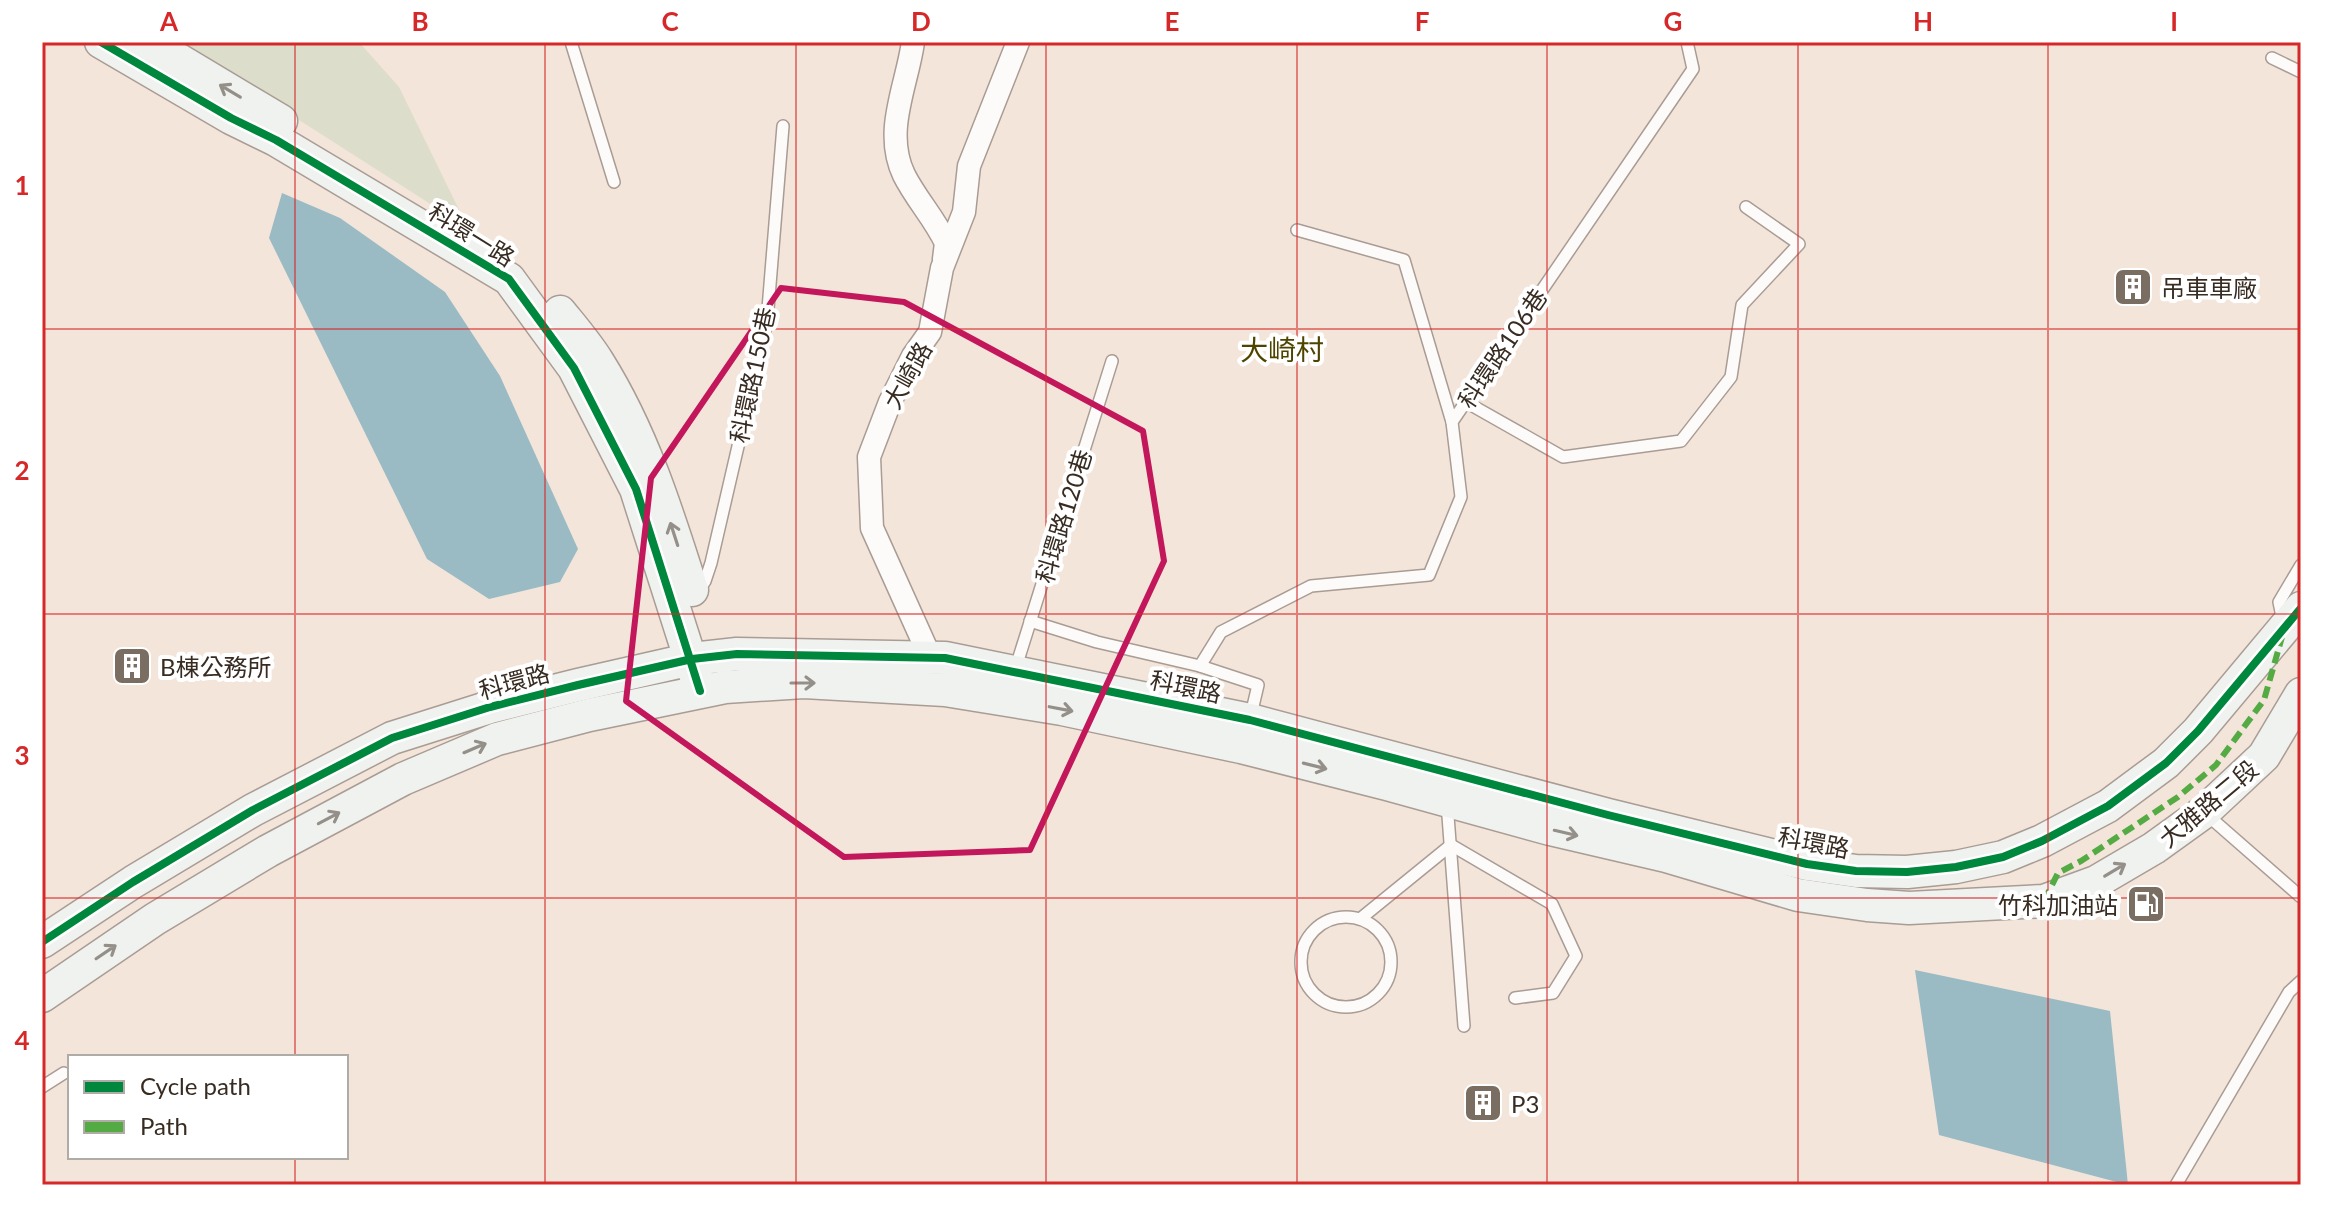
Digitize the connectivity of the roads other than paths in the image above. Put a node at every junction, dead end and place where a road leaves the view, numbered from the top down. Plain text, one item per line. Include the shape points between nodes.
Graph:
1 (102, 42) edge
2 (149, 42) edge
3 (571, 42) edge
4 (913, 42) edge
5 (1018, 42) edge
6 (1687, 42) edge
7 (2272, 58) dead end
8 (2301, 72) edge
9 (783, 126) dead end
10 (614, 182) dead end
11 (1746, 207) dead end
12 (1297, 230) dead end
13 (942, 268) junction
14 (1112, 361) dead end
15 (1464, 401) junction
16 (1452, 422) junction
17 (2301, 565) edge
18 (684, 601) junction
19 (1030, 621) junction
20 (2295, 625) edge
21 (703, 658) junction
22 (931, 659) junction
23 (1200, 666) junction
24 (1015, 671) junction
25 (713, 689) junction
26 (2301, 694) edge
27 (1245, 734) junction
28 (1450, 788) junction
29 (2204, 812) junction
30 (1451, 845) junction
31 (2301, 897) edge
32 (2044, 901) joint
33 (1360, 919) junction
34 (42, 942) edge
35 (2301, 981) edge
36 (42, 996) edge
37 (1515, 998) dead end
38 (1464, 1026) dead end
39 (64, 1073) dead end
40 (42, 1087) edge
41 (2176, 1185) edge

1 - 18 street, 科環一路 via 509,279 574,368 636,489
18 -> 2 street, 科環一路 via 658,482 630,420 597,360 522,263
3 - 10 lane
4 - 13 street via 896,120 896,148 904,175 946,243
5 - 13 street, 大崎路 via 969,166 964,212
6 - 15 lane, 科環路106巷 via 1693,69
7 - 8 lane
9 - 18 lane, 科環路150巷 via 767,321 711,563 705,581
11 - 15 lane via 1799,244 1742,305 1731,377 1681,441 1563,457
12 - 16 lane via 1404,260
13 - 22 street, 大崎路 via 930,332 890,402 869,457 872,528
14 - 19 lane, 科環路120巷
15 - 16 lane, 科環路106巷
16 - 23 lane, 科環路106巷 via 1461,497 1429,575 1311,586 1221,632
17 - 20 lane via 2279,602
18 - 21 street, 科環一路
19 - 23 lane
19 - 24 lane, 科環路120巷
20 - 28 street, 科環路 via 2166,763 2108,806 2042,841 1976,864 1907,872 1807,864
21 - 22 street, 科環路 via 805,654
21 - 25 street, 科環一路
21 - 34 street, 科環路 via 490,707 392,738 253,810
22 - 24 street, 科環路
23 - 27 lane via 1258,685
24 - 27 street, 科環路
25 -> 27 street, 科環路 via 804,682 945,690
36 -> 25 street, 科環路 via 243,866 403,779 497,739
26 - 29 street, 大雅路二段 via 2264,756
27 - 28 street, 科環路
28 - 30 lane
28 -> 32 street, 科環路 via 1550,829 1798,895 1909,908
29 - 31 lane
32 -> 29 street, 大雅路二段 via 2096,882
30 - 33 lane
30 - 37 lane via 1552,904 1576,956 1553,993
30 - 38 lane
33 - 33 lane via 1330,920 1316,928 1301,954 1306,984 1316,996 1343,1008 1371,1000 1388,978 1391,964 1383,937
35 - 41 lane via 2289,992
39 - 40 lane

